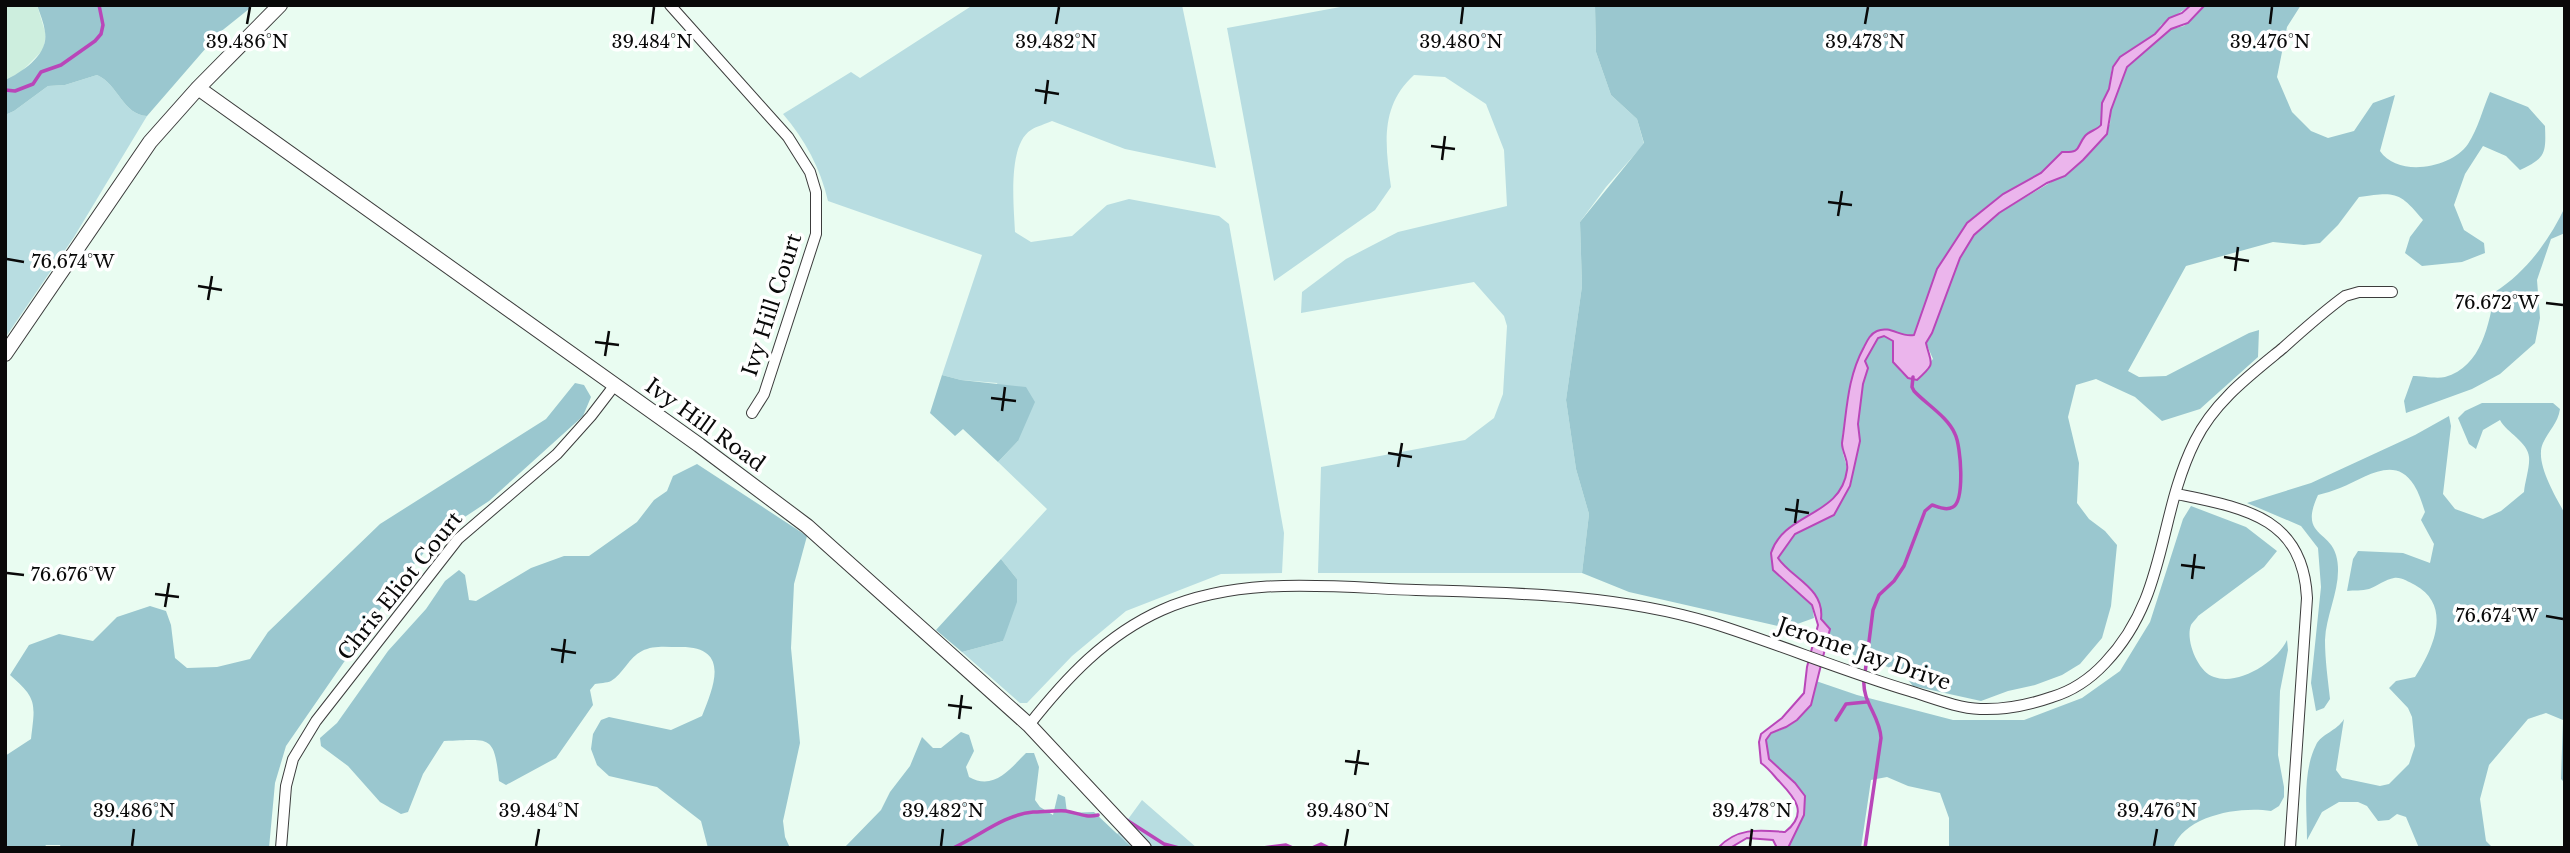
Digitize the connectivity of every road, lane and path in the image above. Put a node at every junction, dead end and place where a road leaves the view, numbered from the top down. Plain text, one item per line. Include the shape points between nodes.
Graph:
1 (280, 5) edge
2 (687, 5) edge
3 (674, 9) edge
4 (198, 88) junction
5 (2392, 292) dead end
6 (5, 354) edge
7 (614, 386) junction
8 (752, 412) dead end
9 (2177, 494) junction
10 (1029, 725) junction
11 (281, 848) edge
12 (1144, 848) edge
13 (2290, 848) edge

1 - 4 street
2 - 3 street
3 - 8 street, Ivy Hill Court via 788,138 810,172 816,192 816,234 809,259 764,394
4 - 6 street via 150,142
4 - 7 street, Ivy Hill Road
5 - 9 street, Jerome Jay Drive via 2345,296 2228,396 2194,443
7 - 10 street, Ivy Hill Road via 807,526
7 - 11 street, Chris Eliot Court via 557,454 458,539 316,721 293,759
9 - 10 street, Jerome Jay Drive via 2144,609 2117,651 2077,686 2028,705 1978,709 1955,705 1709,623 1629,604 1526,593 1258,587 1194,598 1132,626 1082,664
9 - 13 street via 2264,519 2279,530 2301,559 2307,598
10 - 12 street, Ivy Hill Road

